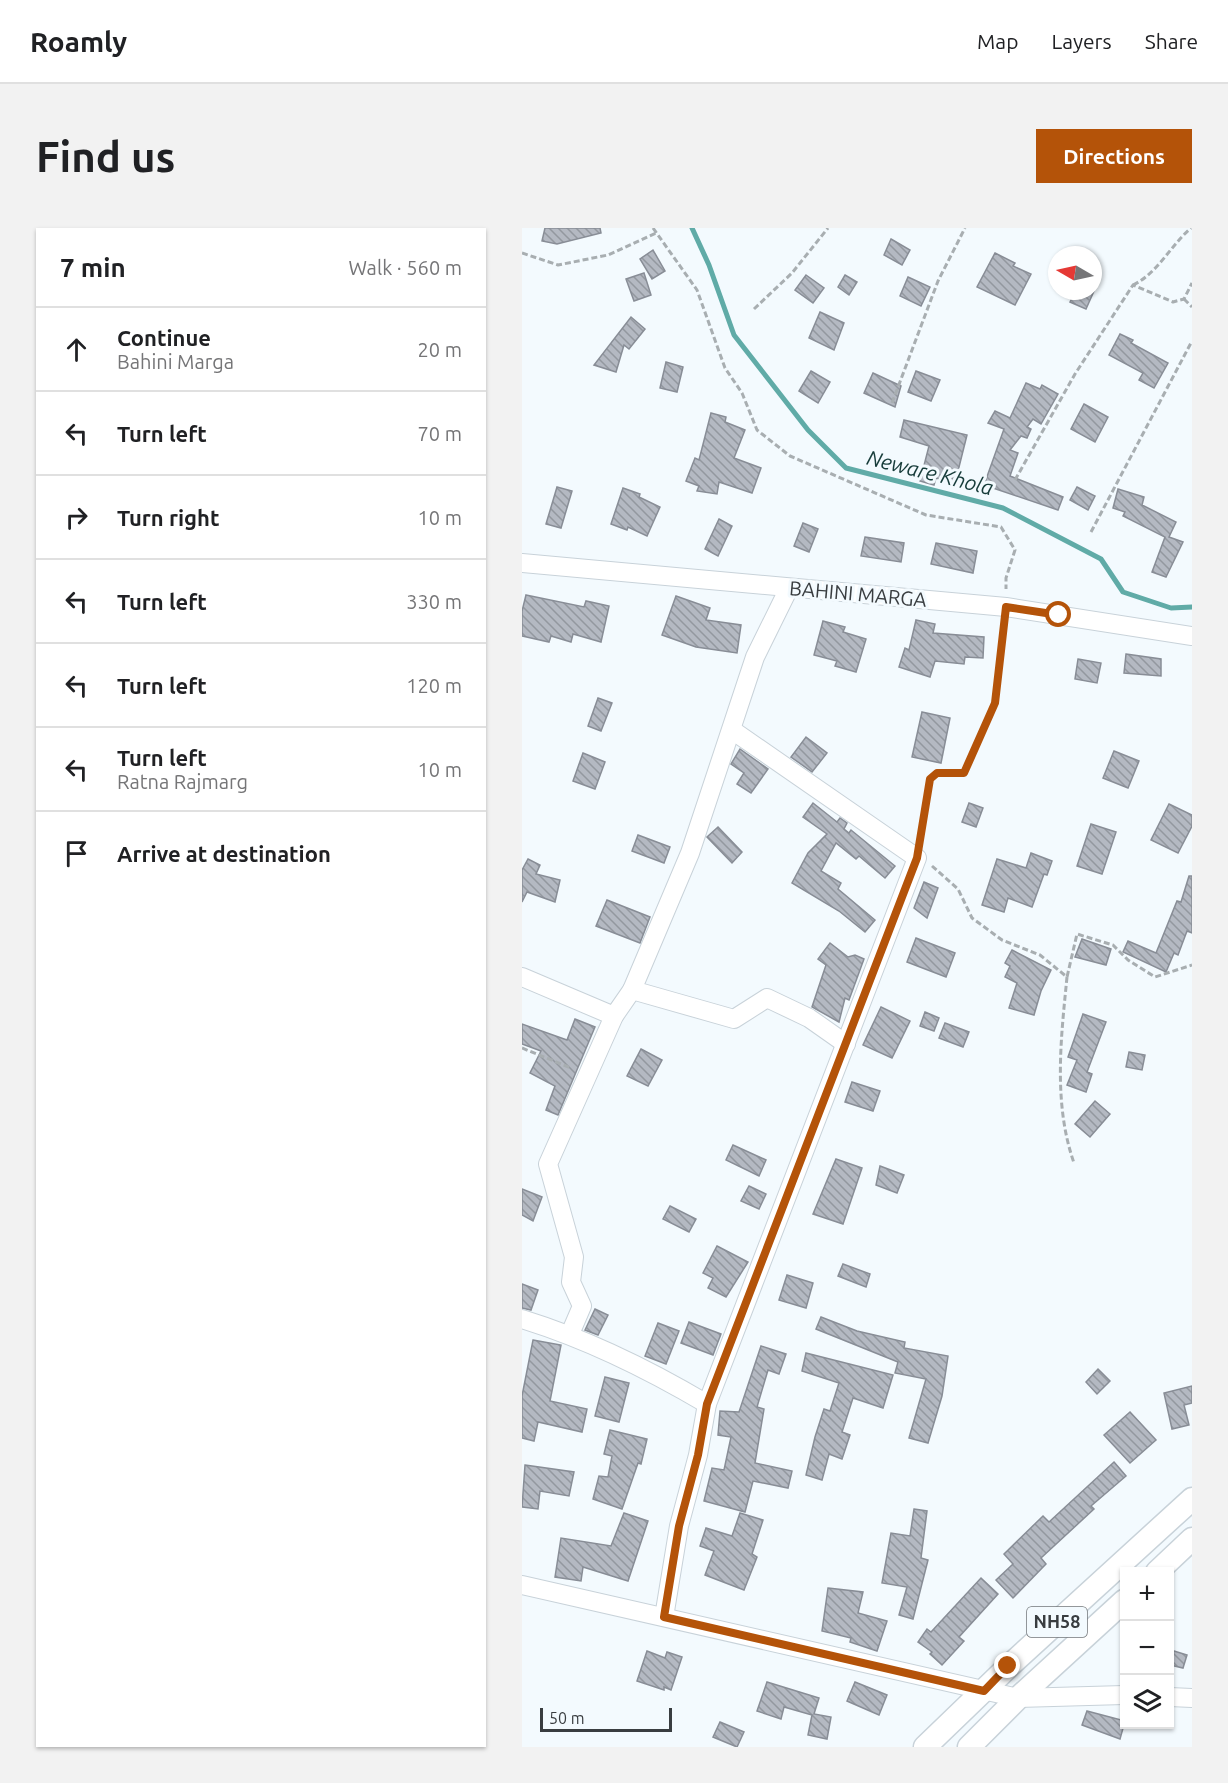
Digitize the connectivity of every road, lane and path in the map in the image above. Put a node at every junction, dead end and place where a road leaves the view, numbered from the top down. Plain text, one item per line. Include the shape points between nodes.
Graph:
1 (654, 228) edge
2 (828, 228) edge
3 (965, 228) edge
4 (1191, 228) edge
5 (657, 233) junction
6 (522, 253) edge
7 (1192, 283) edge
8 (1133, 285) junction
9 (1184, 299) junction
10 (1192, 307) edge
11 (754, 309) dead end
12 (1192, 341) edge
13 (892, 404) dead end
14 (1015, 480) dead end
15 (1091, 532) dead end
16 (522, 563) edge
17 (789, 588) junction
18 (1006, 607) junction
19 (1192, 636) edge
20 (732, 730) junction
21 (917, 858) junction
22 (1192, 965) edge
23 (1066, 976) junction
24 (522, 977) edge
25 (632, 990) junction
26 (614, 1016) junction
27 (846, 1044) junction
28 (522, 1048) edge
29 (590, 1074) junction
30 (1074, 1162) dead end
31 (522, 1319) edge
32 (570, 1334) junction
33 (707, 1404) junction
34 (1192, 1499) edge
35 (1192, 1539) edge
36 (1162, 1567) edge
37 (522, 1585) edge
38 (1120, 1606) edge
39 (664, 1617) junction
40 (984, 1691) junction
41 (1120, 1695) edge
42 (1174, 1697) edge
43 (1018, 1698) junction
44 (1192, 1698) edge
45 (925, 1747) edge
46 (969, 1747) edge

1 - 5 path
2 - 11 path via 792,273
3 - 13 path via 938,281
4 - 8 path via 1145,280
5 - 6 path via 608,255 558,265
5 - 18 path via 697,290 725,368 742,393 758,430 790,456 927,515 1001,527 1015,550 1006,578
7 - 9 path
8 - 9 path via 1173,302
8 - 14 path via 1075,374
9 - 10 path
12 - 15 path
16 - 17 street, BAHINI MARGA
17 - 18 street, BAHINI MARGA
17 - 20 street via 754,657
18 - 19 street, BAHINI MARGA
18 - 21 path via 995,703 964,773 937,773 930,779
20 - 21 street
20 - 25 street via 690,853
21 - 23 path via 939,870 958,889 972,918 1002,940 1040,955
21 - 27 street
22 - 23 path via 1155,977 1113,945 1077,934
23 - 30 path via 1060,1081 1066,1138
24 - 26 street
25 - 26 street
25 - 27 street via 734,1019 767,998 809,1018
26 - 29 street
27 - 33 street
28 - 29 path
29 - 32 street via 548,1164 574,1257 572,1282 582,1306
31 - 32 street
32 - 33 street via 661,1377
33 - 39 street via 679,1526
34 - 40 main road, NH58
35 - 36 main road
37 - 39 street
38 - 43 main road, NH58
39 - 40 street
40 - 43 street
40 - 45 main road, NH58
41 - 43 street
42 - 44 street
43 - 46 main road, NH58

